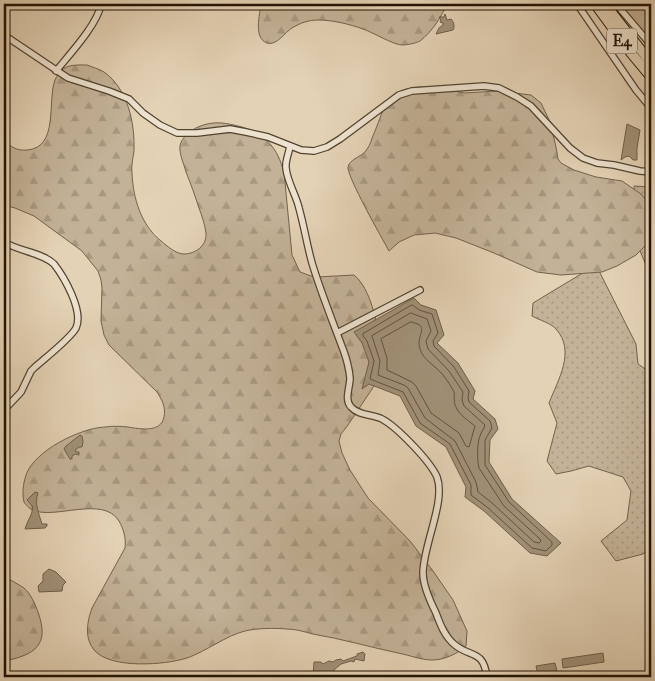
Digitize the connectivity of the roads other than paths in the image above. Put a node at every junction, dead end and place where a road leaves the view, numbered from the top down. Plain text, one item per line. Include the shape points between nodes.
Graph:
1 (101, 4) edge
2 (577, 4) edge
3 (595, 4) edge
4 (605, 4) edge
5 (616, 4) edge
6 (4, 35) edge
7 (651, 45) edge
8 (651, 63) edge
9 (56, 71) junction
10 (651, 77) edge
11 (651, 108) edge
12 (290, 146) junction
13 (651, 172) edge
14 (4, 242) edge
15 (420, 290) dead end
16 (337, 333) junction
17 (4, 410) edge
18 (487, 677) edge

1 - 9 street via 82,40
2 - 11 street
3 - 10 highway, E4
4 - 8 highway, E4
5 - 7 street
6 - 9 street
9 - 12 street via 129,99 143,113 177,133 230,129 268,137
12 - 13 street via 314,151 327,147 399,95 412,91 484,86 499,88 531,106 582,158
12 - 16 street via 287,172 312,264
14 - 17 street via 54,264 70,292 78,322 73,333 34,368 21,392
15 - 16 street
16 - 18 street via 349,371 349,406 390,425 421,455 437,478 439,497 425,558 425,585 445,633 456,646 480,658

